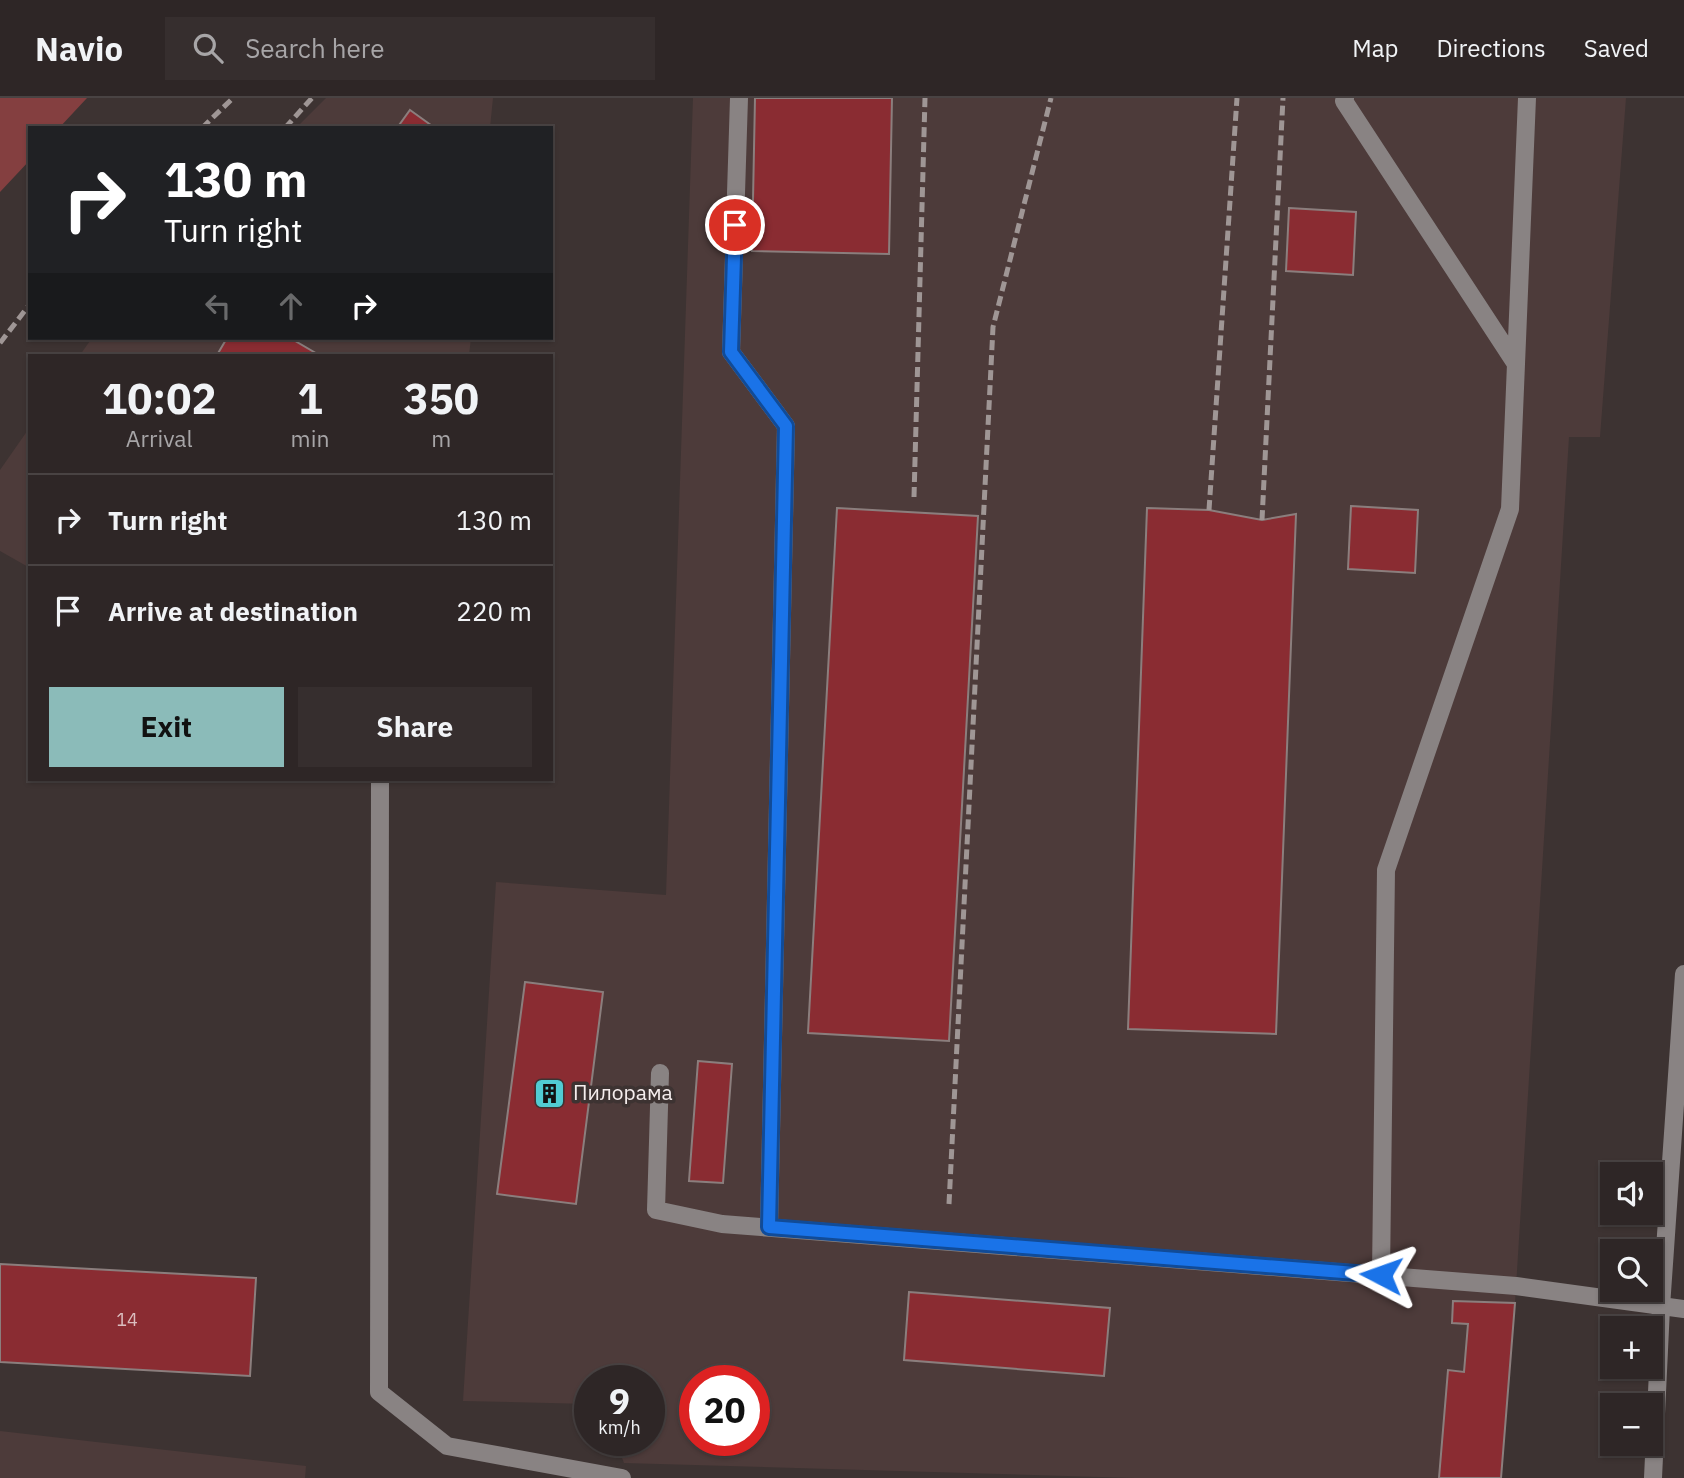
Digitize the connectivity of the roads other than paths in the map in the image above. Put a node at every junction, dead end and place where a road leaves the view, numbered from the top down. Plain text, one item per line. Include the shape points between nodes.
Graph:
1 (739, 98) edge
2 (1345, 98) edge
3 (1527, 98) edge
4 (1516, 364) junction
5 (380, 781) edge
6 (1684, 974) edge
7 (660, 1073) dead end
8 (769, 1227) junction
9 (1381, 1275) junction
10 (1661, 1307) junction
11 (1684, 1309) edge
12 (622, 1478) edge
13 (1653, 1478) edge

1 - 8 street via 731,352 786,426
2 - 4 street
3 - 4 street
4 - 9 street via 1510,509 1386,870
5 - 12 street via 379,1392 447,1446
6 - 10 street
7 - 8 street via 656,1210 722,1224
8 - 9 street
9 - 10 street via 1516,1286
10 - 11 street
10 - 13 street

